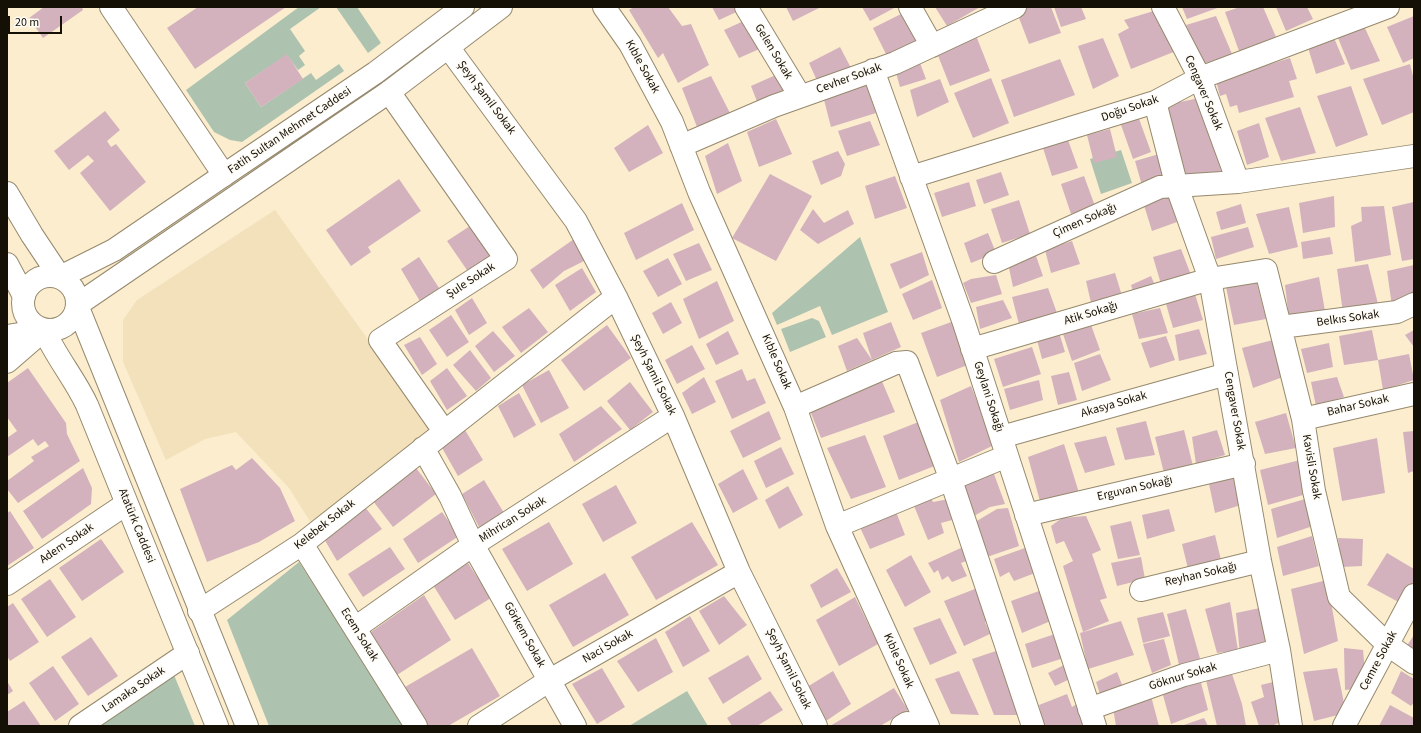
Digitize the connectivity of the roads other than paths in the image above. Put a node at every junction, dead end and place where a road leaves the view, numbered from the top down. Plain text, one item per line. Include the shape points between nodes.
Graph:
1 (111, 7) edge
2 (463, 7) edge
3 (501, 7) edge
4 (604, 7) edge
5 (746, 7) edge
6 (910, 7) edge
7 (1015, 7) edge
8 (1163, 7) edge
9 (1388, 7) edge
10 (932, 46) junction
11 (448, 47) junction
12 (874, 70) junction
13 (1200, 78) junction
14 (389, 92) junction
15 (800, 96) junction
16 (1155, 102) junction
17 (681, 146) junction
18 (1414, 156) edge
19 (224, 176) junction
20 (911, 177) junction
21 (1238, 182) junction
22 (1177, 187) junction
23 (7, 193) edge
24 (43, 250) junction
25 (994, 262) dead end
26 (83, 265) junction
27 (1266, 270) joint
28 (60, 277) junction
29 (1210, 279) junction
30 (13, 288) edge
31 (100, 290) junction
32 (616, 297) junction
33 (1414, 304) edge
34 (77, 305) junction
35 (1281, 328) junction
36 (44, 330) junction
37 (93, 345) junction
38 (972, 349) junction
39 (9, 351) edge
40 (54, 352) junction
41 (1227, 374) junction
42 (1414, 394) edge
43 (795, 407) junction
44 (673, 416) junction
45 (1303, 419) junction
46 (444, 430) junction
47 (1004, 446) junction
48 (423, 448) junction
49 (1244, 464) junction
50 (951, 480) junction
51 (126, 504) junction
52 (1026, 515) junction
53 (837, 526) junction
54 (302, 544) junction
55 (473, 544) junction
56 (1260, 561) junction
57 (739, 572) junction
58 (7, 584) edge
59 (1141, 590) dead end
60 (1414, 595) edge
61 (200, 611) junction
62 (356, 628) junction
63 (1388, 645) junction
64 (1279, 650) junction
65 (188, 653) junction
66 (1414, 663) edge
67 (550, 680) junction
68 (1092, 717) edge
69 (80, 726) edge
70 (218, 726) edge
71 (247, 726) edge
72 (416, 726) edge
73 (479, 726) edge
74 (575, 726) edge
75 (816, 726) edge
76 (902, 726) edge
77 (920, 726) edge
78 (928, 726) edge
79 (1033, 726) edge
80 (1291, 726) edge
81 (1344, 726) edge

1 - 19 street
2 - 19 street, Fatih Sultan Mehmet Caddesi via 375,73
3 - 11 street
4 - 17 street, Kıble Sokak via 630,44 672,122
5 - 15 street, Gelen Sokak
6 - 10 street
7 - 10 street, Cevher Sokak
8 - 13 street, Cengaver Sokak
9 - 13 street, Doğu Sokak
10 - 12 street, Cevher Sokak
11 - 14 street, Fatih Sultan Mehmet Caddesi
11 - 32 street, Şeyh Şamil Sokak via 576,221
12 - 15 street, Cevher Sokak
12 - 20 street, Geylani Sokağı
13 - 16 street, Doğu Sokak
13 - 21 street, Cengaver Sokak
14 - 31 street, Fatih Sultan Mehmet Caddesi
14 - 46 street, Şule Sokak via 506,259 380,340
15 - 17 street, Cevher Sokak
16 - 20 street, Doğu Sokak
16 - 22 street, Cengaver Sokak
17 - 43 street, Kıble Sokak
18 - 21 street, Çimen Sokağı
19 - 26 street, Fatih Sultan Mehmet Caddesi via 114,250
20 - 38 street, Geylani Sokağı
21 - 22 street, Çimen Sokağı
22 - 25 street, Çimen Sokağı via 1160,187
22 - 29 street, Cengaver Sokak
23 - 24 street
24 - 26 street via 65,264
24 - 28 street
26 - 28 street, Fatih Sultan Mehmet Caddesi
27 - 29 street, Atik Sokağı
27 - 35 street, Kavisli Sokak
28 - 30 street via 46,276 27,289
28 - 34 street via 71,284
29 - 38 street, Atik Sokağı
29 - 41 street, Cengaver Sokak
30 - 36 street via 28,320 32,325
31 - 34 street, Fatih Sultan Mehmet Caddesi
31 - 37 street via 92,316
32 - 44 street, Şeyh Şamil Sokak
32 - 46 street, Kelebek Sokak
33 - 35 street, Belkıs Sokak via 1397,312
34 - 36 street via 68,324 57,330
34 - 37 street
35 - 45 street, Kavisli Sokak
36 - 39 street
36 - 40 street, Atatürk Caddesi
37 - 61 street
38 - 47 street, Geylani Sokağı
39 - 40 street via 36,345
40 - 51 street, Atatürk Caddesi via 84,399
41 - 47 street, Akasya Sokak
41 - 49 street, Cengaver Sokak
42 - 45 street, Bahar Sokak
43 - 50 street via 896,363 907,362
43 - 53 street, Kıble Sokak
44 - 55 street, Mihrican Sokak
44 - 57 street, Şeyh Şamil Sokak
45 - 63 street, Kavisli Sokak via 1314,490 1339,597
46 - 48 street, Kelebek Sokak
47 - 50 street, Akasya Sokak
47 - 52 street, Geylani Sokağı
48 - 54 street, Kelebek Sokak
48 - 55 street
49 - 52 street, Erguvan Sokağı
49 - 56 street, Cengaver Sokak
50 - 53 street, Akasya Sokak
50 - 79 street
51 - 58 street, Adem Sokak
51 - 65 street, Atatürk Caddesi
52 - 68 street, Geylani Sokağı
53 - 78 street, Kıble Sokak
54 - 61 street, Kelebek Sokak
54 - 62 street, Ecem Sokak
55 - 62 street, Mihrican Sokak
55 - 67 street, Görkem Sokak
56 - 59 street, Reyhan Sokağı
56 - 64 street, Cengaver Sokak
57 - 67 street, Naci Sokak
57 - 75 street, Şeyh Şamil Sokak
60 - 63 street, Cemre Sokak
61 - 71 street
62 - 72 street, Ecem Sokak
63 - 66 street, Kavisli Sokak
63 - 81 street, Cemre Sokak
64 - 68 street, Göknur Sokak via 1184,675
64 - 80 street, Cengaver Sokak
65 - 69 street, Lamaka Sokak
65 - 70 street, Atatürk Caddesi
67 - 73 street, Naci Sokak
67 - 74 street, Görkem Sokak
76 - 77 street via 907,723

